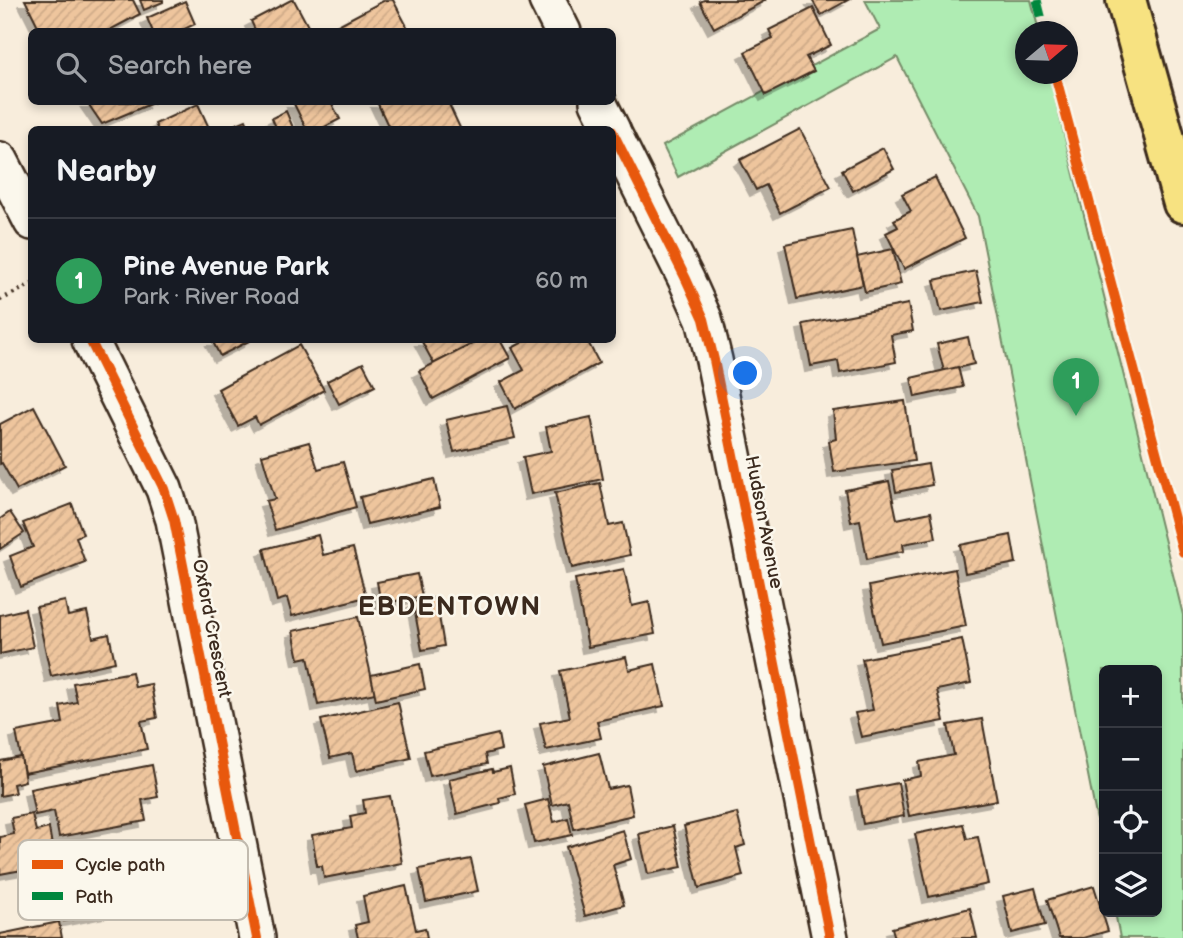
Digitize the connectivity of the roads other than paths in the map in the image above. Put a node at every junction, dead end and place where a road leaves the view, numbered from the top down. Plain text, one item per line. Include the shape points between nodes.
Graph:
1 (547, 0) edge
2 (1126, 0) edge
3 (561, 28) edge
4 (600, 105) edge
5 (610, 126) edge
6 (616, 138) edge
7 (0, 160) edge
8 (1183, 203) edge
9 (28, 214) edge
10 (91, 343) edge
11 (238, 840) edge
12 (248, 893) edge
13 (257, 938) edge
14 (831, 938) edge

1 - 3 street
2 - 8 highway
4 - 5 street, Hudson Avenue
6 - 14 street, Hudson Avenue via 704,319
7 - 9 street
10 - 11 street, Oxford Crescent via 164,489 174,520
12 - 13 street, Oxford Crescent

